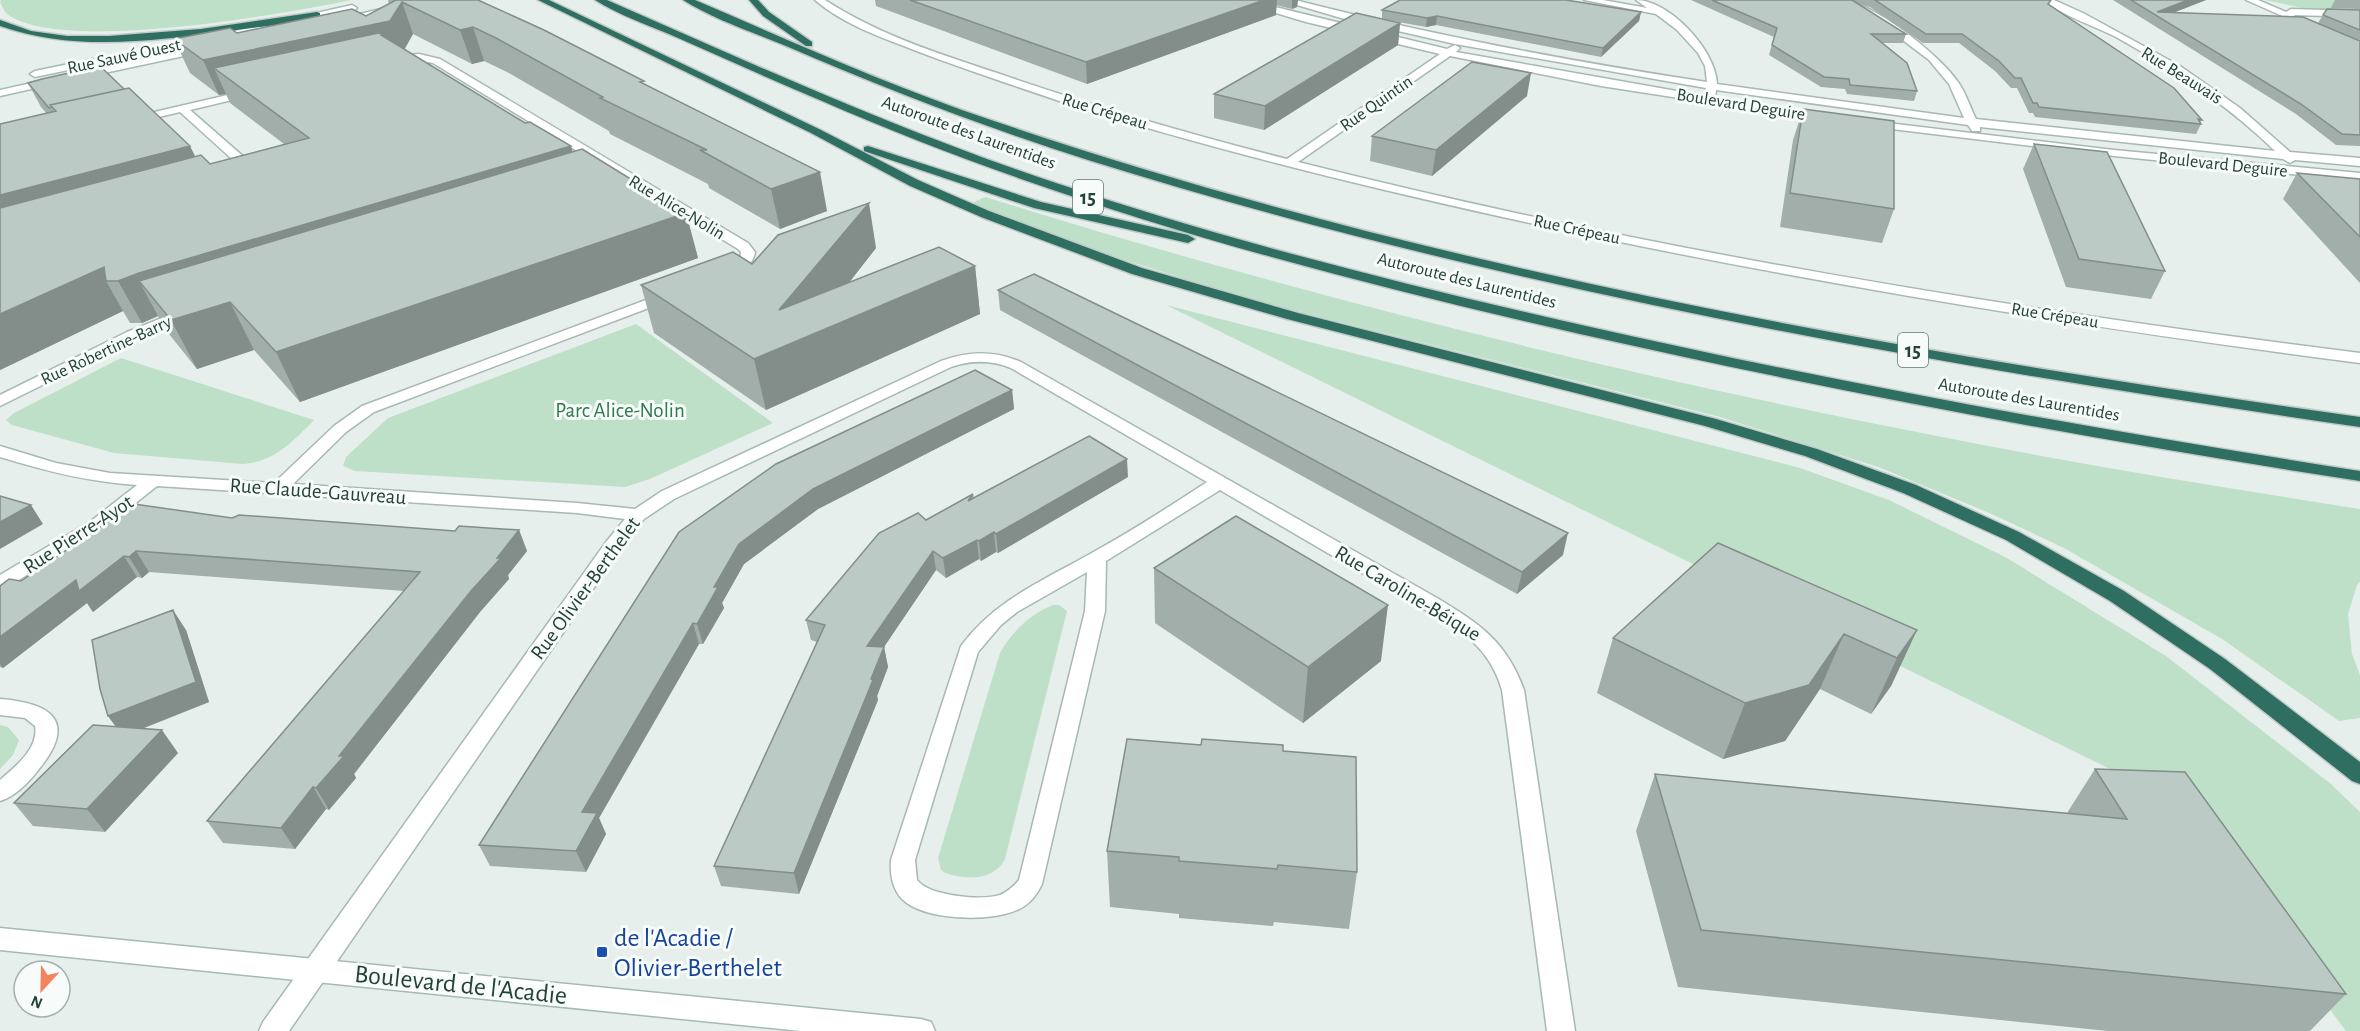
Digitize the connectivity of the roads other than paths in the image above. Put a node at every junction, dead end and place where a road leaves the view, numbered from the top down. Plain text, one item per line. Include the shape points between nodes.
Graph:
1 (389, 0) edge
2 (432, 0) edge
3 (542, 0) edge
4 (599, 0) edge
5 (687, 0) edge
6 (753, 0) edge
7 (819, 0) edge
8 (1237, 0) edge
9 (1284, 0) edge
10 (1588, 0) edge
11 (1640, 0) edge
12 (1865, 0) edge
13 (2047, 0) edge
14 (2250, 0) edge
15 (1844, 1) edge
16 (2280, 12) junction
17 (1662, 13) junction
18 (2360, 14) edge
19 (317, 15) junction
20 (0, 23) edge
21 (2319, 29) edge
22 (1464, 43) junction
23 (1449, 52) junction
24 (376, 63) edge
25 (840, 66) junction
26 (0, 81) edge
27 (1714, 86) junction
28 (264, 90) edge
29 (0, 93) edge
30 (1709, 100) junction
31 (183, 109) junction
32 (1838, 119) edge
33 (1860, 122) edge
34 (1971, 122) junction
35 (123, 123) edge
36 (815, 131) junction
37 (1983, 138) junction
38 (2286, 156) junction
39 (2360, 162) edge
40 (1289, 163) junction
41 (2302, 172) junction
42 (626, 176) junction
43 (2360, 177) edge
44 (609, 181) edge
45 (237, 182) edge
46 (718, 277) edge
47 (686, 288) edge
48 (1491, 309) junction
49 (196, 310) edge
50 (977, 357) joint
51 (2360, 358) edge
52 (0, 401) edge
53 (2360, 422) edge
54 (0, 451) edge
55 (2360, 476) edge
56 (153, 481) junction
57 (1220, 482) junction
58 (278, 489) junction
59 (638, 515) junction
60 (1097, 559) junction
61 (0, 583) edge
62 (0, 707) edge
63 (2360, 775) edge
64 (0, 792) edge
65 (0, 939) edge
66 (316, 969) junction
67 (273, 1031) edge
68 (921, 1031) edge
69 (1561, 1031) edge

1 - 19 street, Rue Sauvé Ouest
2 - 29 street, Rue Sauvé Ouest
3 - 36 highway
4 - 48 highway, Autoroute des Laurentides / 15 via 848,109 1005,169 1202,232
5 - 25 highway, Autoroute des Laurentides / 15
6 - 25 highway via 766,14
7 - 40 street, Rue Crépeau via 866,26 970,68 1152,126
8 - 23 street, Boulevard Deguire
9 - 22 street, Boulevard Deguire
10 - 17 street
11 - 17 street
12 - 15 street
13 - 38 street, Rue Beauvais via 2119,36 2201,85 2258,127
14 - 16 street
15 - 34 street via 1916,46 1946,72 1958,89
16 - 18 street
16 - 21 street
17 - 27 street via 1692,39 1710,62
19 - 20 highway via 172,34 105,38 43,35
19 - 26 street, Rue Sauvé Ouest
22 - 23 street, Rue Quintin
22 - 27 street, Boulevard Deguire
23 - 30 street, Boulevard Deguire
23 - 40 street, Rue Quintin
24 - 42 street, Rue Alice-Nolin via 413,57 436,61
25 - 53 highway, Autoroute des Laurentides / 15 via 960,113 1097,159 1251,204 1469,260 1697,310 1884,345
27 - 30 street
27 - 34 street, Boulevard Deguire
28 - 31 street
30 - 32 street, Boulevard Deguire
31 - 35 street
31 - 45 street via 249,168 249,174
33 - 37 street, Boulevard Deguire
34 - 37 street
34 - 38 street, Boulevard Deguire
36 - 48 highway via 1038,205
36 - 63 highway via 952,200 1137,271 1282,314 1734,428 1835,460 1930,497 2030,546 2144,615 2232,676
37 - 41 street, Boulevard Deguire
38 - 39 street, Boulevard Deguire
38 - 41 street, Rue Beauvais
40 - 51 street, Rue Crépeau via 1482,209 1821,278
41 - 43 street, Boulevard Deguire
42 - 44 street
42 - 46 street, Rue Alice-Nolin via 746,249 745,263
47 - 58 street via 368,409 340,429
48 - 55 highway, Autoroute des Laurentides / 15 via 1934,403
49 - 52 street, Rue Robertine-Barry via 132,335
50 - 57 street, Rue Caroline-Béique via 1016,365
50 - 59 street, Rue Olivier-Berthelet via 936,369 668,495
54 - 56 street, Rue Claude-Gauvreau via 70,472
56 - 58 street, Rue Claude-Gauvreau
56 - 61 street, Rue Pierre-Ayot via 97,525
57 - 60 street
57 - 69 street, Rue Caroline-Béique via 1463,622 1489,643 1506,666 1513,690
58 - 59 street, Rue Claude-Gauvreau
59 - 66 street, Rue Olivier-Berthelet
60 - 60 street via 1002,612 982,630 969,651 903,860 903,878 920,898 940,904 993,907 1015,899 1030,884 1095,611
62 - 64 street via 38,714 48,735 31,764
65 - 66 street, Boulevard de l'Acadie
66 - 67 street, Rue Olivier-Berthelet
66 - 68 street, Boulevard de l'Acadie

